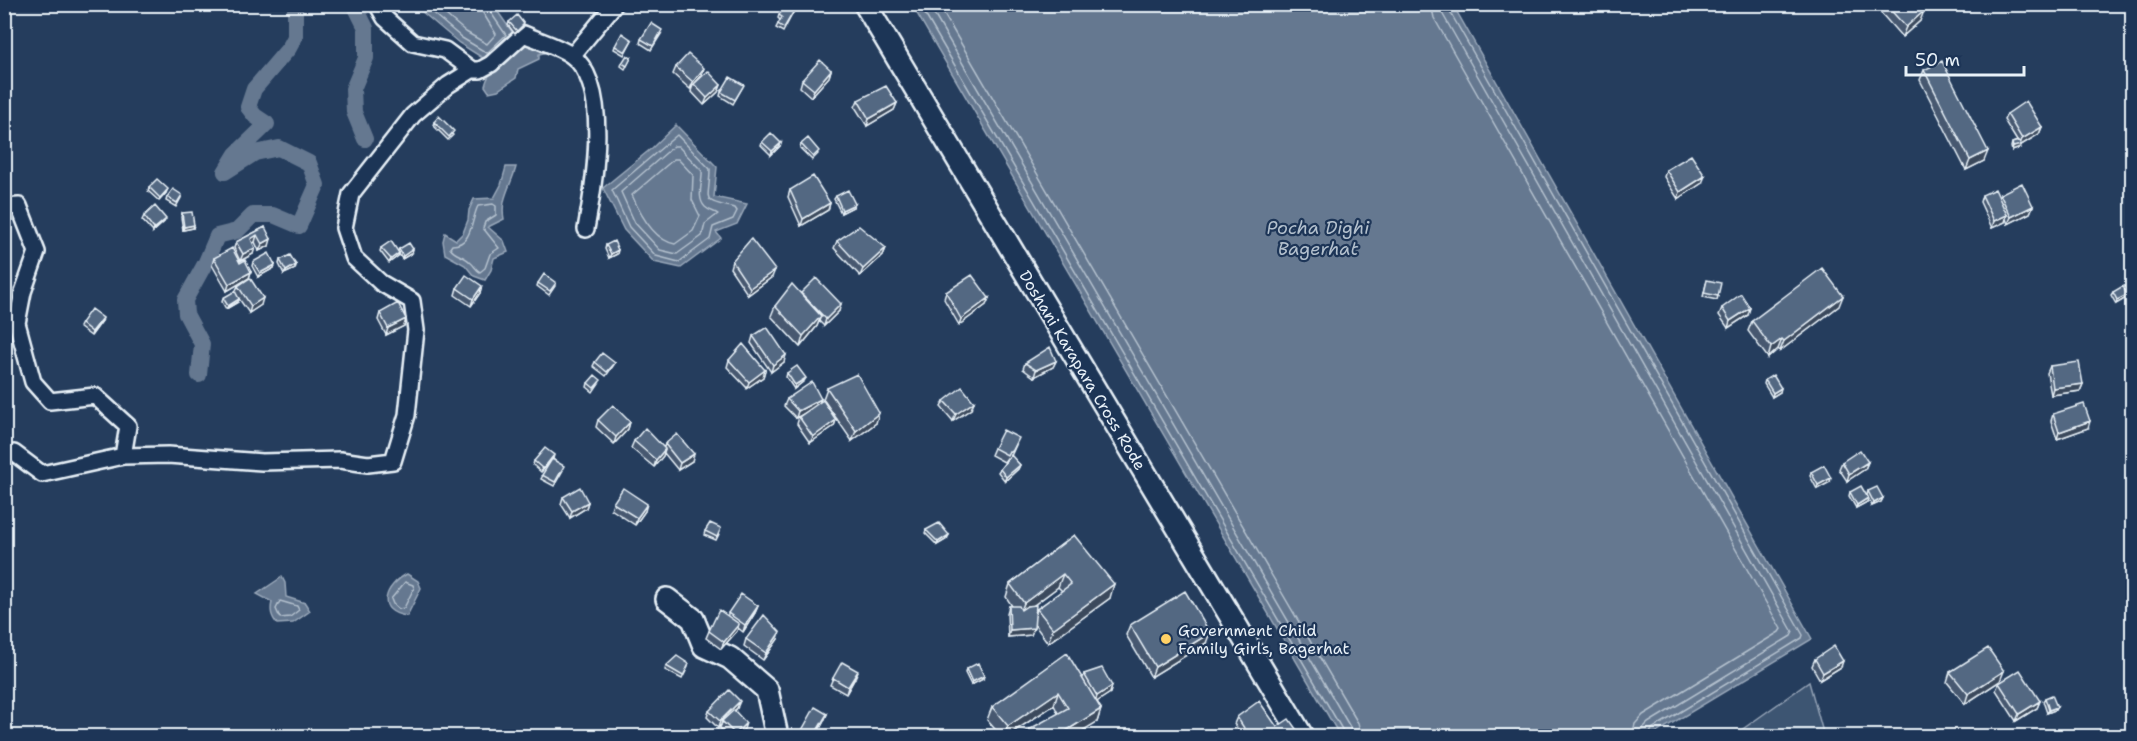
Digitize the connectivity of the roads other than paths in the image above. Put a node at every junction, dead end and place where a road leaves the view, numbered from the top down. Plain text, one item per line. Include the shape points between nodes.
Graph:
1 (377, 4) edge
2 (615, 4) edge
3 (865, 4) edge
4 (572, 56) junction
5 (472, 70) junction
6 (4, 207) edge
7 (586, 229) dead end
8 (4, 455) edge
9 (123, 456) junction
10 (667, 598) dead end
11 (777, 736) edge
12 (1302, 736) edge

1 - 5 street via 385,18 413,43 445,50
2 - 4 street
3 - 12 street, Doshani Karapara Cross Rode
4 - 5 street via 524,34 491,64
4 - 7 street via 588,76 596,116 597,143
5 - 9 street via 413,115 351,194 344,228 354,258 381,283 412,301 416,330 407,415 393,461 368,464 340,460 262,462
6 - 9 street via 19,206 37,252 17,323 33,382 50,401 95,396 128,426
8 - 9 street via 14,453 42,474
10 - 11 street via 693,619 704,646 730,658 767,690

